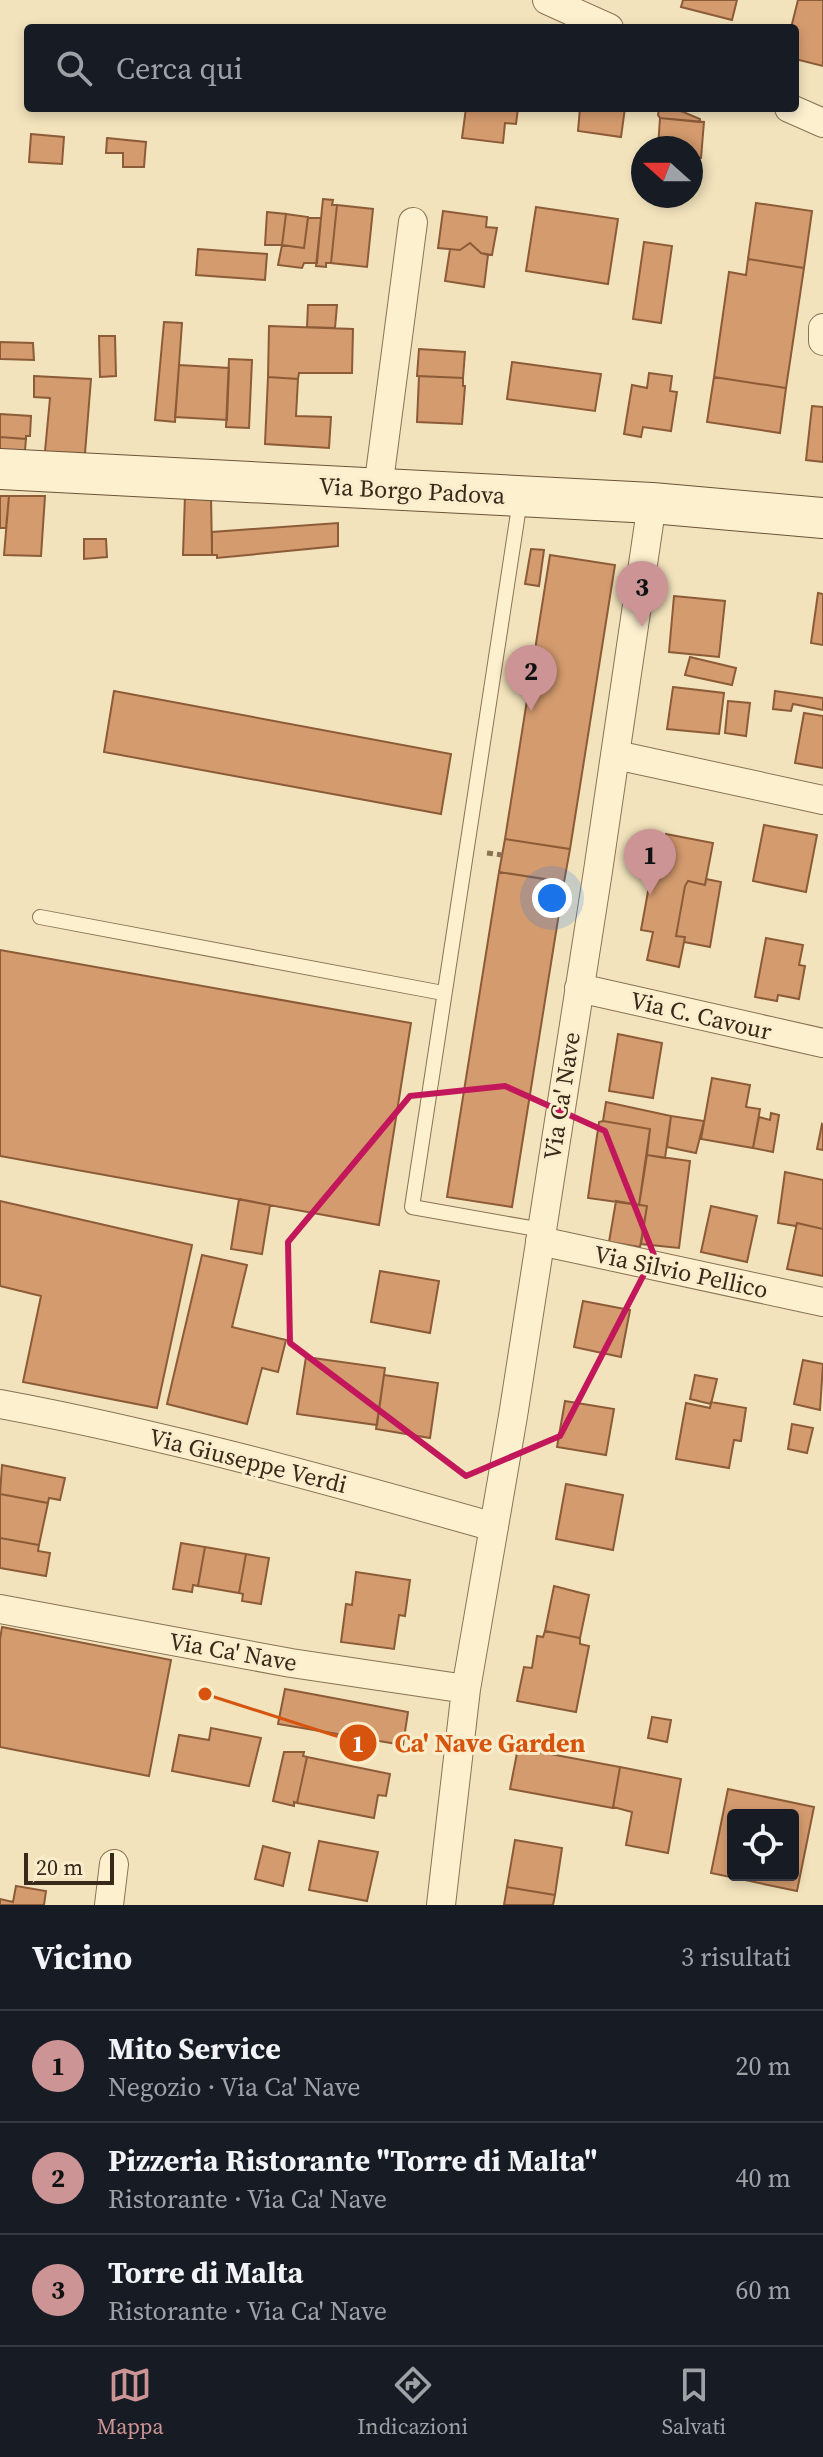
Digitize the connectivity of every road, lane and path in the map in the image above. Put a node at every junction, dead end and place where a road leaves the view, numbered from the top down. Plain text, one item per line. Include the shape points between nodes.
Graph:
1 (547, 0) edge
2 (600, 24) edge
3 (798, 112) edge
4 (823, 123) edge
5 (413, 222) dead end
6 (823, 328) edge
7 (823, 341) edge
8 (0, 469) edge
9 (378, 489) junction
10 (521, 496) junction
11 (652, 503) junction
12 (823, 518) edge
13 (616, 755) junction
14 (823, 800) edge
15 (40, 917) dead end
16 (579, 988) junction
17 (443, 993) junction
18 (823, 1043) edge
19 (541, 1236) junction
20 (823, 1302) edge
21 (0, 1404) edge
22 (494, 1527) junction
23 (0, 1609) edge
24 (466, 1689) junction
25 (114, 1864) dead end
26 (109, 1905) edge
27 (441, 1905) edge

1 - 2 street
3 - 4 street
5 - 9 street
6 - 7 street
8 - 9 street, Via Borgo Padova
9 - 10 street, Via Borgo Padova
10 - 11 street, Via Borgo Padova
10 - 17 lane
11 - 12 street, Via Borgo Padova
11 - 13 street, Via Ca' Nave
13 - 14 street
13 - 16 street, Via Ca' Nave
15 - 17 lane
16 - 18 street, Via C. Cavour
16 - 19 street, Via Ca' Nave
17 - 19 lane via 412,1207
19 - 20 street, Via Silvio Pellico
19 - 22 street, Via Ca' Nave
21 - 22 street, Via Giuseppe Verdi via 107,1425
22 - 24 street, Via Ca' Nave
23 - 24 street, Via Ca' Nave
24 - 27 street, Via Ca' Nave
25 - 26 street

